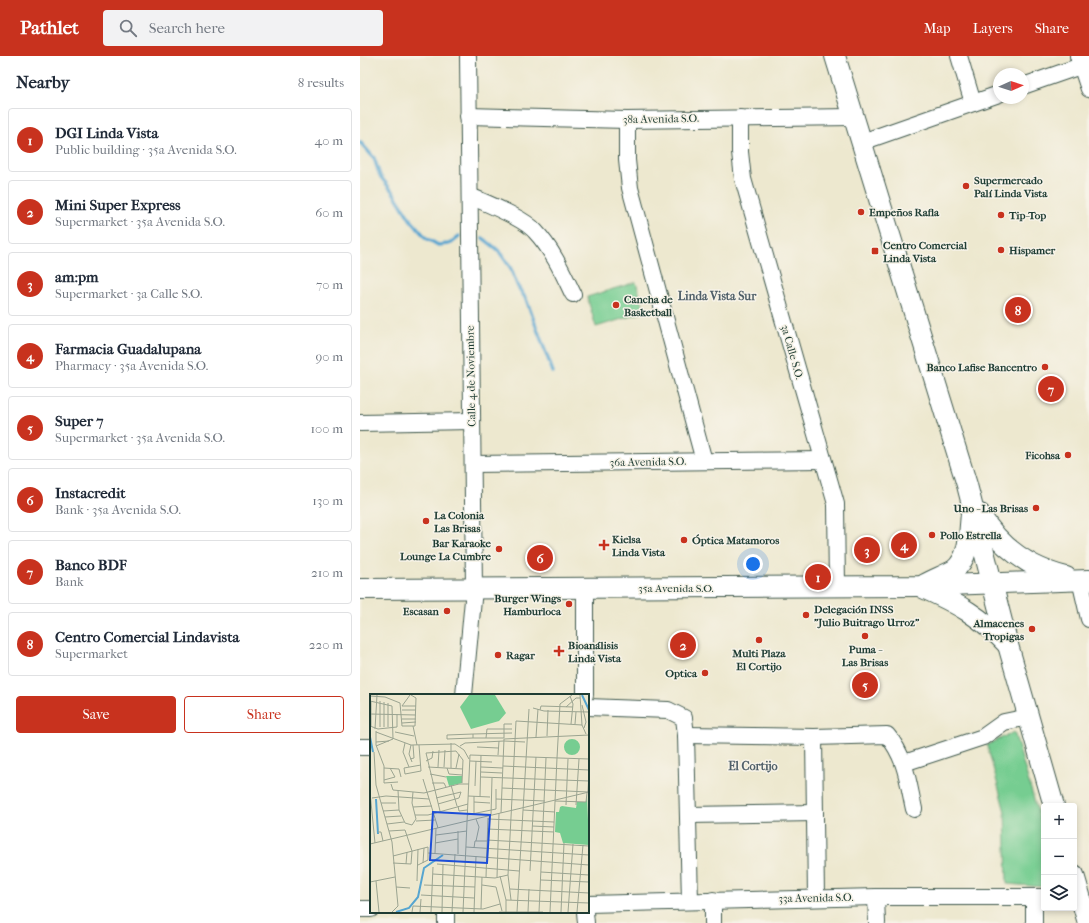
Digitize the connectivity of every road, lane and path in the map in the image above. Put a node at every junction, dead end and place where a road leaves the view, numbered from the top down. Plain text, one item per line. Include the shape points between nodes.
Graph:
1 (468, 56) edge
2 (835, 56) edge
3 (959, 56) edge
4 (1083, 62) edge
5 (1029, 84) edge
6 (1089, 89) edge
7 (993, 96) edge
8 (973, 103) junction
9 (468, 116) junction
10 (854, 117) junction
11 (740, 118) junction
12 (627, 120) junction
13 (862, 142) junction
14 (470, 196) junction
15 (574, 294) dead end
16 (472, 421) junction
17 (360, 423) edge
18 (823, 460) junction
19 (704, 461) junction
20 (473, 464) junction
21 (972, 502) junction
22 (1084, 580) edge
23 (992, 584) junction
24 (920, 586) junction
25 (837, 587) junction
26 (585, 588) junction
27 (360, 589) edge
28 (474, 589) junction
29 (1089, 619) edge
30 (1008, 645) junction
31 (464, 694) edge
32 (585, 694) edge
33 (589, 707) edge
34 (1029, 717) junction
35 (686, 735) junction
36 (814, 737) junction
37 (904, 763) junction
38 (1053, 803) edge
39 (914, 809) dead end
40 (815, 812) junction
41 (688, 815) junction
42 (876, 897) junction
43 (1039, 897) edge
44 (1077, 897) edge
45 (816, 898) junction
46 (712, 900) junction
47 (690, 901) junction
48 (589, 904) edge
49 (585, 913) edge
50 (586, 923) edge
51 (713, 923) edge
52 (877, 923) edge
53 (1034, 923) edge
54 (1088, 923) edge

1 - 9 street, Calle 4 de Noviembre
2 - 10 main road
3 - 8 street
4 - 5 street
4 - 6 street
7 - 8 street
8 - 13 street
9 - 12 street, 38a Avenida S.O.
9 - 14 street, Calle 4 de Noviembre
10 - 11 street, 38a Avenida S.O.
10 - 13 main road
11 - 12 street, 38a Avenida S.O.
11 - 18 street, 3a Calle S.O. via 740,152 744,179
12 - 19 street via 630,188
13 - 21 main road
14 - 15 street via 504,211 535,230 557,262
14 - 16 street, Calle 4 de Noviembre
16 - 17 street
16 - 20 street, Calle 4 de Noviembre
18 - 19 street, 36a Avenida S.O.
18 - 25 street, 3a Calle S.O. via 836,504
19 - 20 street, 36a Avenida S.O.
20 - 28 street, Calle 4 de Noviembre
21 - 22 main road via 990,531 1009,549 1031,564 1056,574
21 - 23 main road
21 - 24 main road via 966,553 961,563 954,570
22 - 23 main road, 35a Avenida S.O.
22 - 29 street
23 - 24 main road, 35a Avenida S.O.
23 - 30 main road
24 - 25 main road, 35a Avenida S.O.
24 - 30 main road via 960,605 978,617
25 - 26 main road, 35a Avenida S.O.
26 - 28 main road, 35a Avenida S.O.
26 - 32 street
27 - 28 main road, 35a Avenida S.O.
28 - 31 street, Calle 4 de Noviembre
30 - 34 main road
33 - 35 street via 668,710 684,718
34 - 37 street via 1004,722 983,737
34 - 38 main road
35 - 36 street
35 - 41 street
36 - 37 street via 886,736 897,747
36 - 40 street
37 - 39 street
40 - 41 street
40 - 45 street
41 - 47 street
42 - 43 street, 33a Avenida S.O.
42 - 45 street, 33a Avenida S.O.
42 - 52 street
43 - 53 street
44 - 54 main road
45 - 46 street, 33a Avenida S.O.
46 - 47 street, 33a Avenida S.O.
46 - 51 street
47 - 48 street, 33a Avenida S.O.
49 - 50 street

